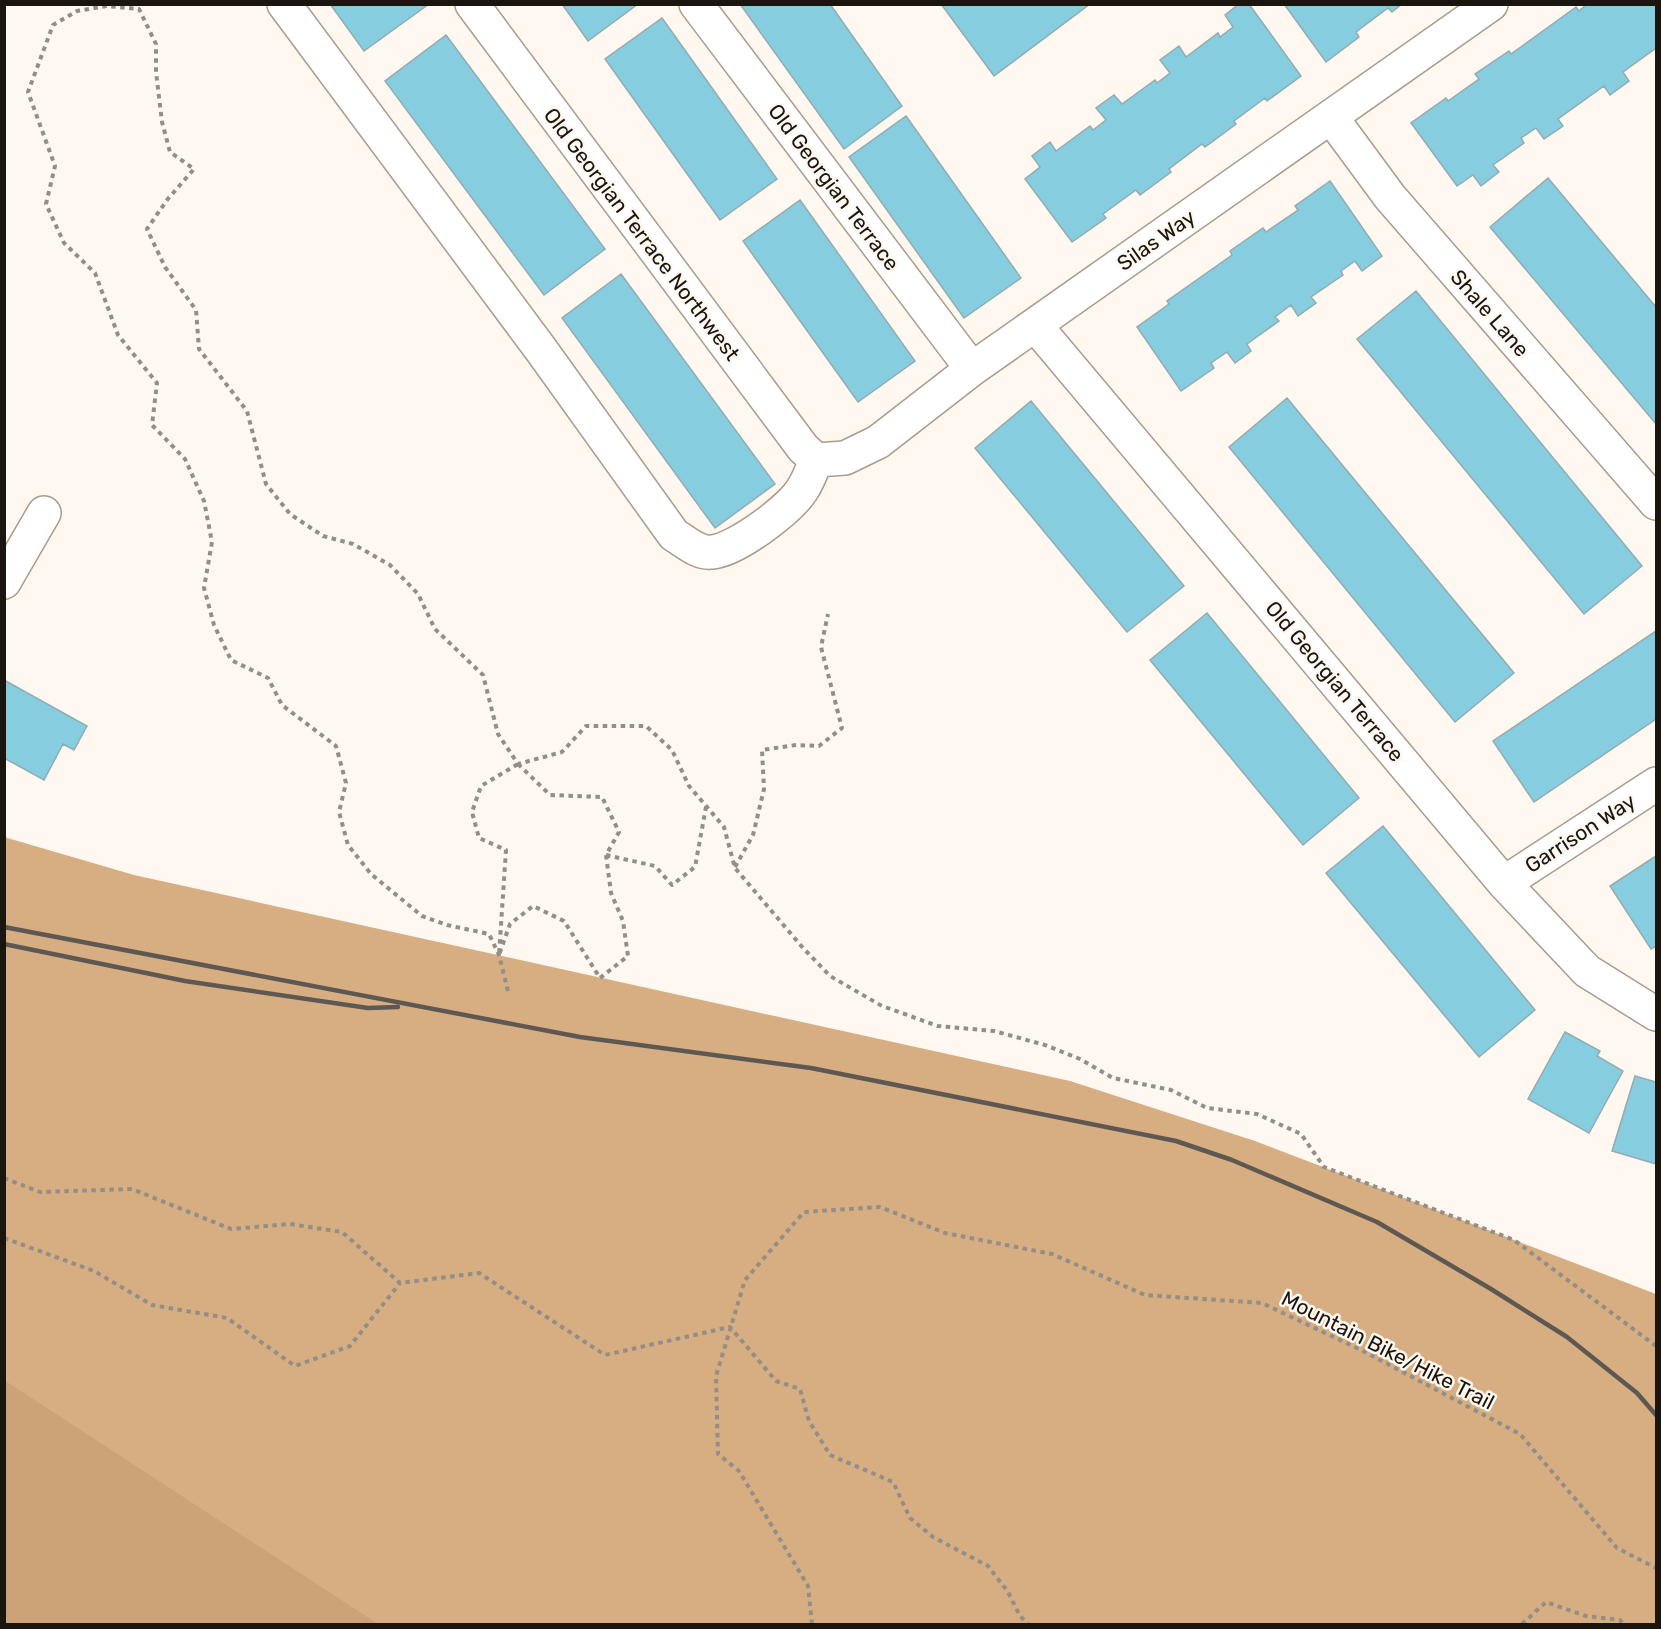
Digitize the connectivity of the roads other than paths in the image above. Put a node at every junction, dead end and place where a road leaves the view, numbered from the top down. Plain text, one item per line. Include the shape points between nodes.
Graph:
1 (284, 4) edge
2 (472, 4) edge
3 (696, 4) edge
4 (1491, 4) edge
5 (1331, 117) junction
6 (1035, 325) junction
7 (972, 369) junction
8 (816, 460) junction
9 (1656, 503) edge
10 (44, 513) dead end
11 (4, 582) edge
12 (1656, 784) edge
13 (1504, 883) junction
14 (1656, 1014) edge

1 - 8 street via 674,535 711,552 751,534 780,513 802,490
2 - 8 street, Old Georgian Terrace Northwest via 803,448
3 - 7 street, Old Georgian Terrace
4 - 5 street, Silas Way
5 - 6 street, Silas Way
5 - 9 street, Shale Lane via 1390,197
6 - 7 street, Silas Way
6 - 13 street, Old Georgian Terrace
7 - 8 street, Silas Way via 878,442 845,458
10 - 11 street
12 - 13 street, Garrison Way
13 - 14 street, Old Georgian Terrace via 1587,971

